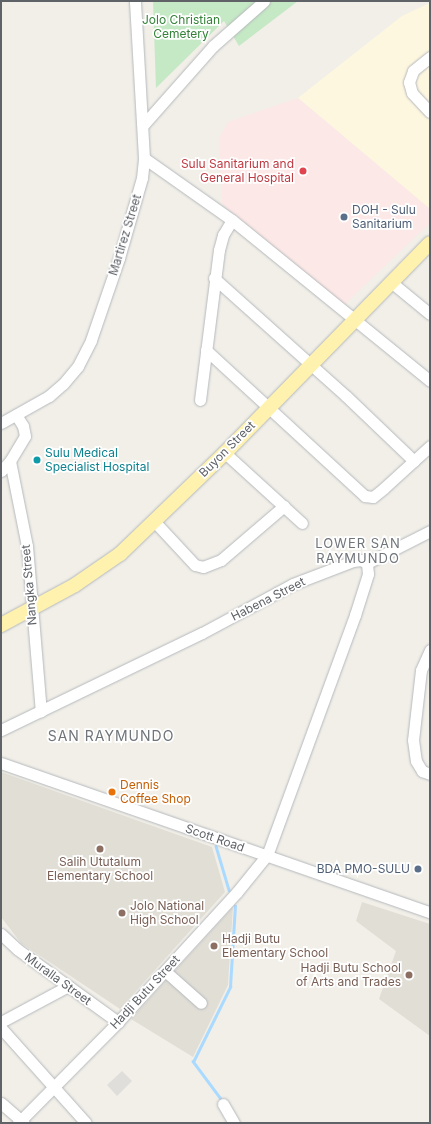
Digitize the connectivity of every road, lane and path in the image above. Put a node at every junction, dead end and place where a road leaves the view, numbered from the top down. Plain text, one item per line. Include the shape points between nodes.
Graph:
1 (135, 1) edge
2 (264, 1) edge
3 (430, 57) edge
4 (430, 112) edge
5 (144, 124) junction
6 (144, 158) junction
7 (232, 220) junction
8 (429, 247) edge
9 (214, 278) junction
10 (391, 282) junction
11 (430, 314) edge
12 (354, 319) junction
13 (206, 350) junction
14 (311, 364) junction
15 (430, 381) edge
16 (200, 400) dead end
17 (268, 408) junction
18 (16, 415) junction
19 (1, 423) edge
20 (430, 446) edge
21 (224, 453) junction
22 (10, 461) junction
23 (414, 461) junction
24 (1, 470) edge
25 (284, 506) junction
26 (154, 521) junction
27 (302, 523) dead end
28 (430, 531) edge
29 (367, 563) junction
30 (31, 611) junction
31 (1, 625) edge
32 (430, 650) edge
33 (41, 710) junction
34 (1, 730) edge
35 (1, 763) edge
36 (430, 774) edge
37 (267, 855) junction
38 (430, 912) edge
39 (3, 940) edge
40 (165, 971) junction
41 (68, 986) junction
42 (201, 1003) dead end
43 (1, 1022) edge
44 (118, 1022) junction
45 (1, 1028) edge
46 (55, 1086) junction
47 (1, 1103) edge
48 (223, 1104) dead end
49 (21, 1122) edge
50 (86, 1123) edge
51 (234, 1123) edge

1 - 5 street, Martirez Street
2 - 5 street via 213,46
3 - 4 street via 413,71 409,82 412,93
5 - 6 street, Martirez Street
6 - 7 street
6 - 18 street, Martirez Street via 142,178 121,251 84,355 58,390
7 - 9 street via 222,235
7 - 12 street
8 - 10 main road, Buyon Street
9 - 13 street
9 - 14 street
10 - 11 street
10 - 12 main road, Buyon Street
12 - 14 main road, Buyon Street
12 - 15 street
13 - 16 street
13 - 17 street
14 - 17 main road, Buyon Street
14 - 23 street
17 - 21 main road, Buyon Street
17 - 23 street via 365,496 373,497
18 - 19 street, Martirez Street
18 - 22 street via 24,426 25,436
20 - 23 street
21 - 25 street
21 - 26 main road, Buyon Street
22 - 24 street
22 - 30 street, Nangka Street via 27,546
25 - 26 street via 220,560 203,567 195,565
25 - 27 street
26 - 30 main road, Buyon Street via 107,564
28 - 29 street
29 - 33 street, Habena Street via 361,560 353,561 292,584 202,633
29 - 37 street via 368,574 355,614
30 - 31 main road, Buyon Street
30 - 33 street, Nangka Street
32 - 36 street via 421,670 413,740 416,761 422,771
33 - 34 street, Habena Street
35 - 37 street, Scott Road
37 - 38 street, Scott Road
37 - 40 street, Hadji Butu Street
39 - 41 street, Muralla Street
40 - 42 street
40 - 44 street, Hadji Butu Street
41 - 43 street
41 - 44 street, Muralla Street
44 - 46 street, Hadji Butu Street
45 - 46 street
46 - 49 street, Hadji Butu Street
46 - 50 street
47 - 49 street
48 - 51 street

